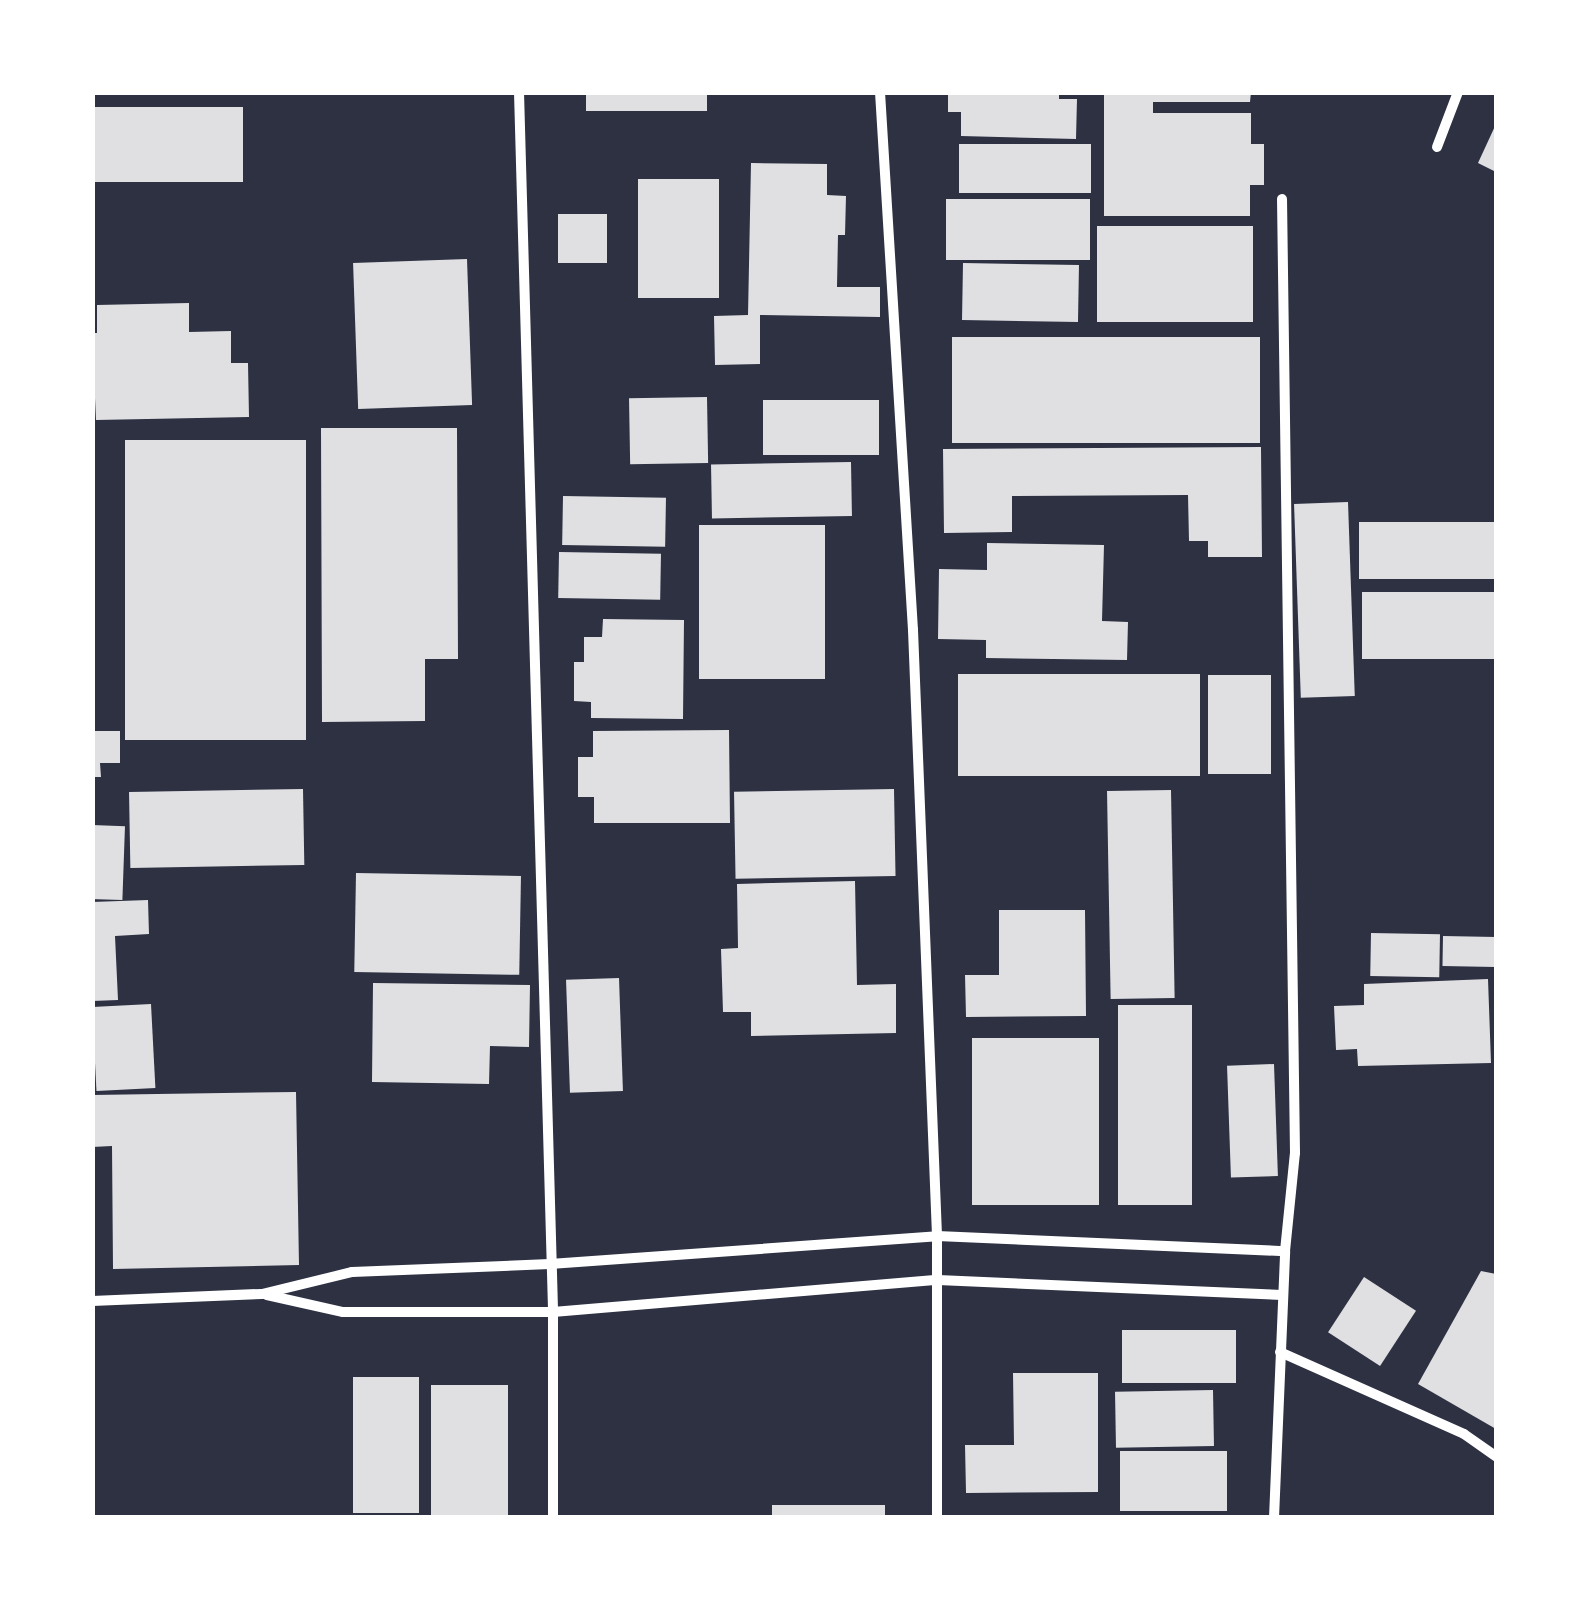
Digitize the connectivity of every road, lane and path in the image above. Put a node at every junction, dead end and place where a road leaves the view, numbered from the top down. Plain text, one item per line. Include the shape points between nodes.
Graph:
1 (519, 92) edge
2 (880, 92) edge
3 (1458, 92) edge
4 (1438, 147) dead end
5 (1282, 198) dead end
6 (937, 1236) junction
7 (1284, 1251) junction
8 (550, 1264) junction
9 (938, 1280) junction
10 (262, 1294) junction
11 (1283, 1295) junction
12 (92, 1301) edge
13 (553, 1312) junction
14 (1280, 1352) junction
15 (1496, 1456) edge
16 (552, 1518) edge
17 (937, 1518) edge
18 (1274, 1518) edge

1 - 8 street
2 - 6 street via 913,630
3 - 4 street
5 - 7 street via 1295,1133
6 - 7 street
6 - 8 street
6 - 9 street
7 - 11 street
8 - 10 street via 352,1272
8 - 13 street
9 - 11 street
9 - 13 street
9 - 17 street
10 - 12 street
10 - 13 street via 343,1312
11 - 14 street
13 - 16 street
14 - 15 street via 1464,1434
14 - 18 street

